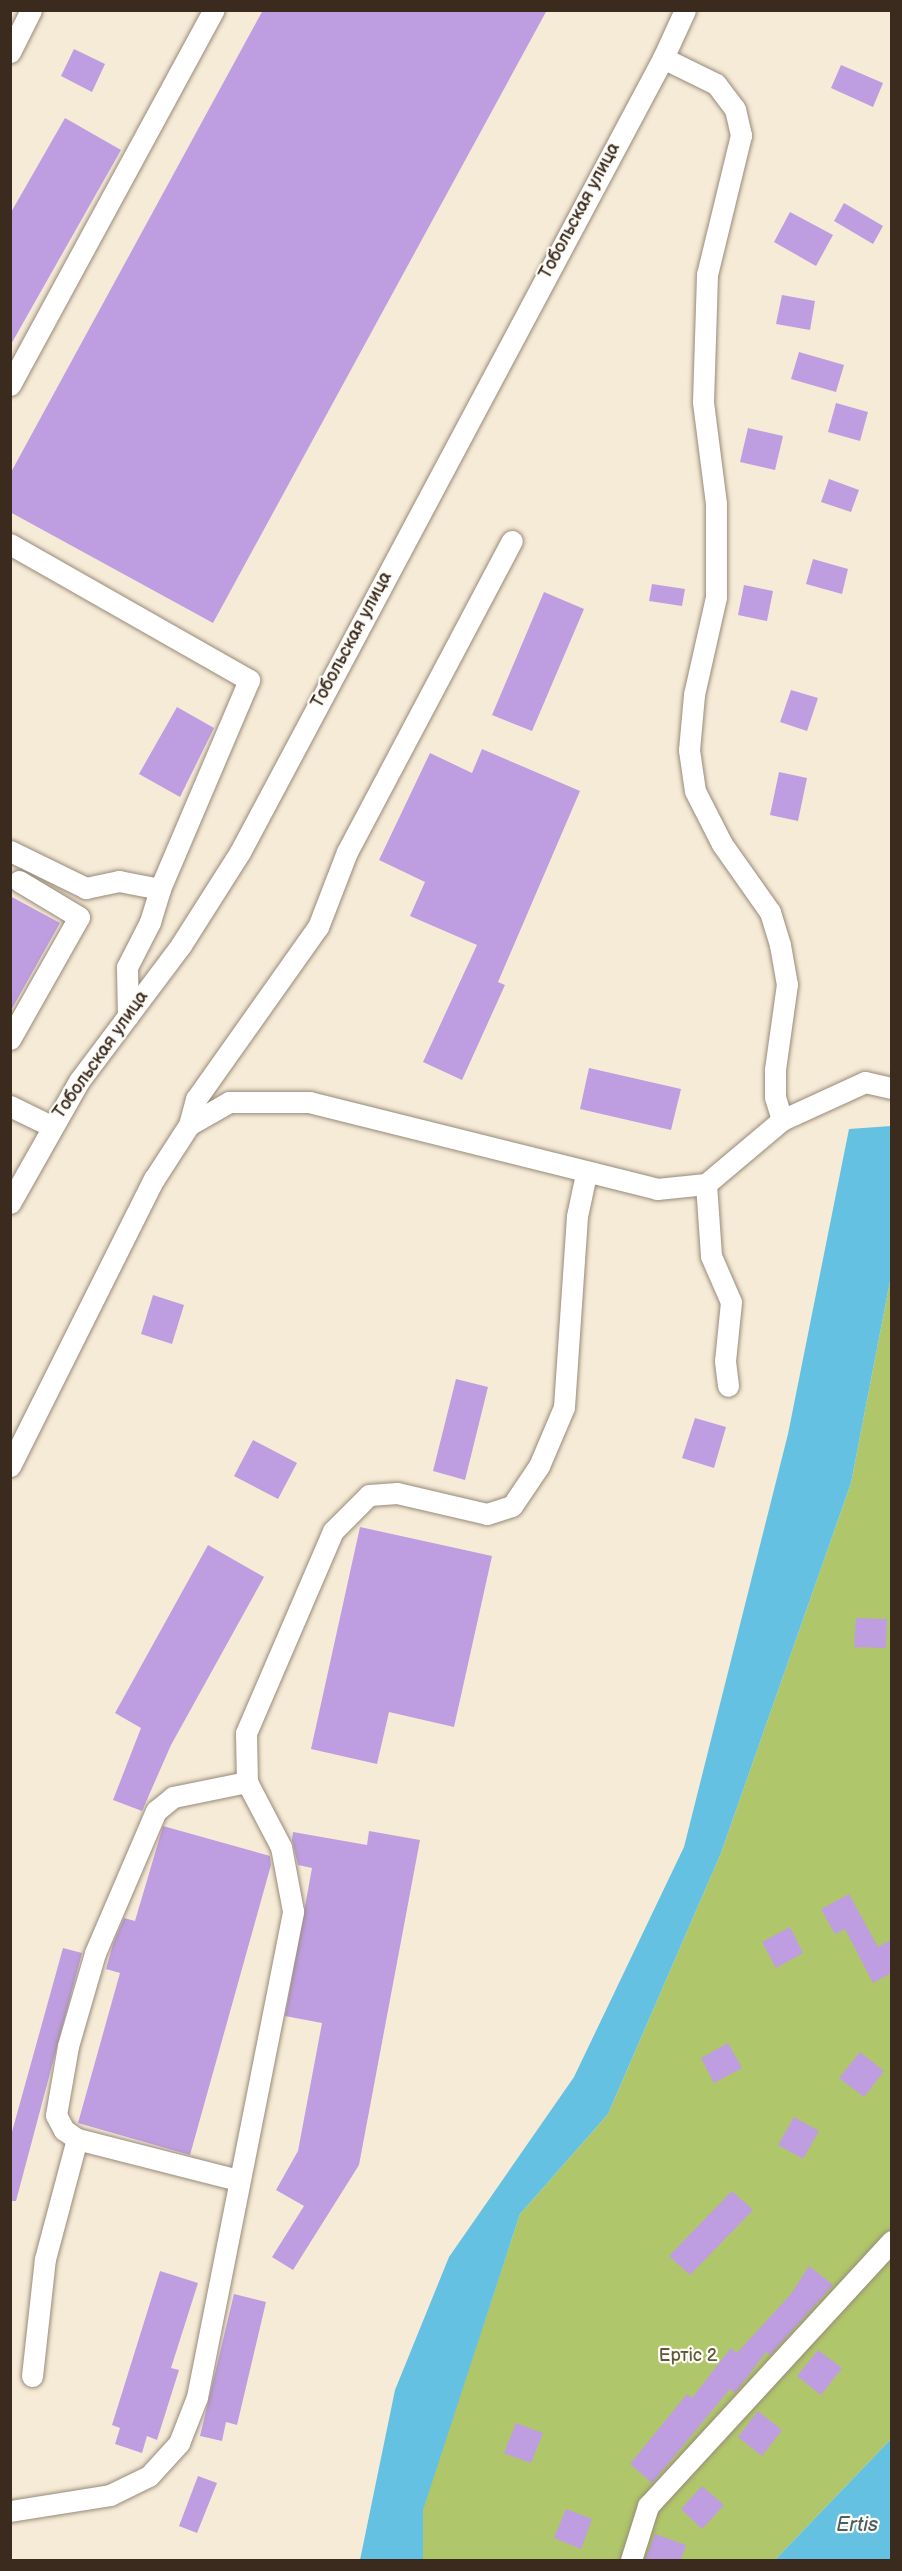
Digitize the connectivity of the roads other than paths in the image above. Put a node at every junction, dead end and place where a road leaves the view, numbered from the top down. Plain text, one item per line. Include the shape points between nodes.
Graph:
1 (31, 10) edge
2 (214, 10) edge
3 (685, 10) edge
4 (10, 52) edge
5 (663, 58) junction
6 (10, 385) edge
7 (512, 541) dead end
8 (10, 544) edge
9 (10, 851) edge
10 (19, 881) dead end
11 (160, 889) junction
12 (128, 1016) junction
13 (10, 1038) edge
14 (891, 1088) edge
15 (10, 1106) edge
16 (782, 1120) junction
17 (189, 1125) junction
18 (51, 1126) junction
19 (586, 1174) junction
20 (706, 1184) junction
21 (10, 1203) edge
22 (728, 1386) dead end
23 (10, 1466) edge
24 (247, 1782) junction
25 (77, 2139) junction
26 (238, 2180) junction
27 (891, 2241) edge
28 (32, 2376) dead end
29 (10, 2511) edge
30 (631, 2560) edge

1 - 4 street
2 - 6 street
3 - 5 street, Тобольская улица
5 - 12 street, Тобольская улица via 240,852 181,945
5 - 16 street via 716,84 735,109 741,135 707,275 703,402 716,504 716,597 694,695 689,750 695,791 722,844 770,912 780,945 787,984 775,1097
7 - 17 street via 347,852 318,927 196,1099
8 - 11 street via 249,680
9 - 11 street via 86,888 119,880
10 - 13 street via 79,917
11 - 12 street via 150,922 127,967
12 - 18 street, Тобольская улица
14 - 16 street via 865,1082
15 - 18 street
16 - 20 street
17 - 19 street via 230,1102 309,1102
17 - 23 street via 154,1179
18 - 21 street, Тобольская улица
19 - 20 street via 657,1189
19 - 24 street via 578,1216 564,1407 539,1466 512,1506 487,1514 398,1493 369,1495 333,1531 246,1733
20 - 22 street via 711,1256 731,1302 725,1361
24 - 25 street via 173,1797 156,1811 95,1953 68,2046 56,2115 64,2130
24 - 26 street via 281,1847 293,1911
25 - 26 street
25 - 28 street via 45,2259
26 - 29 street via 197,2397 179,2443 149,2476 110,2495
27 - 30 street via 648,2506

